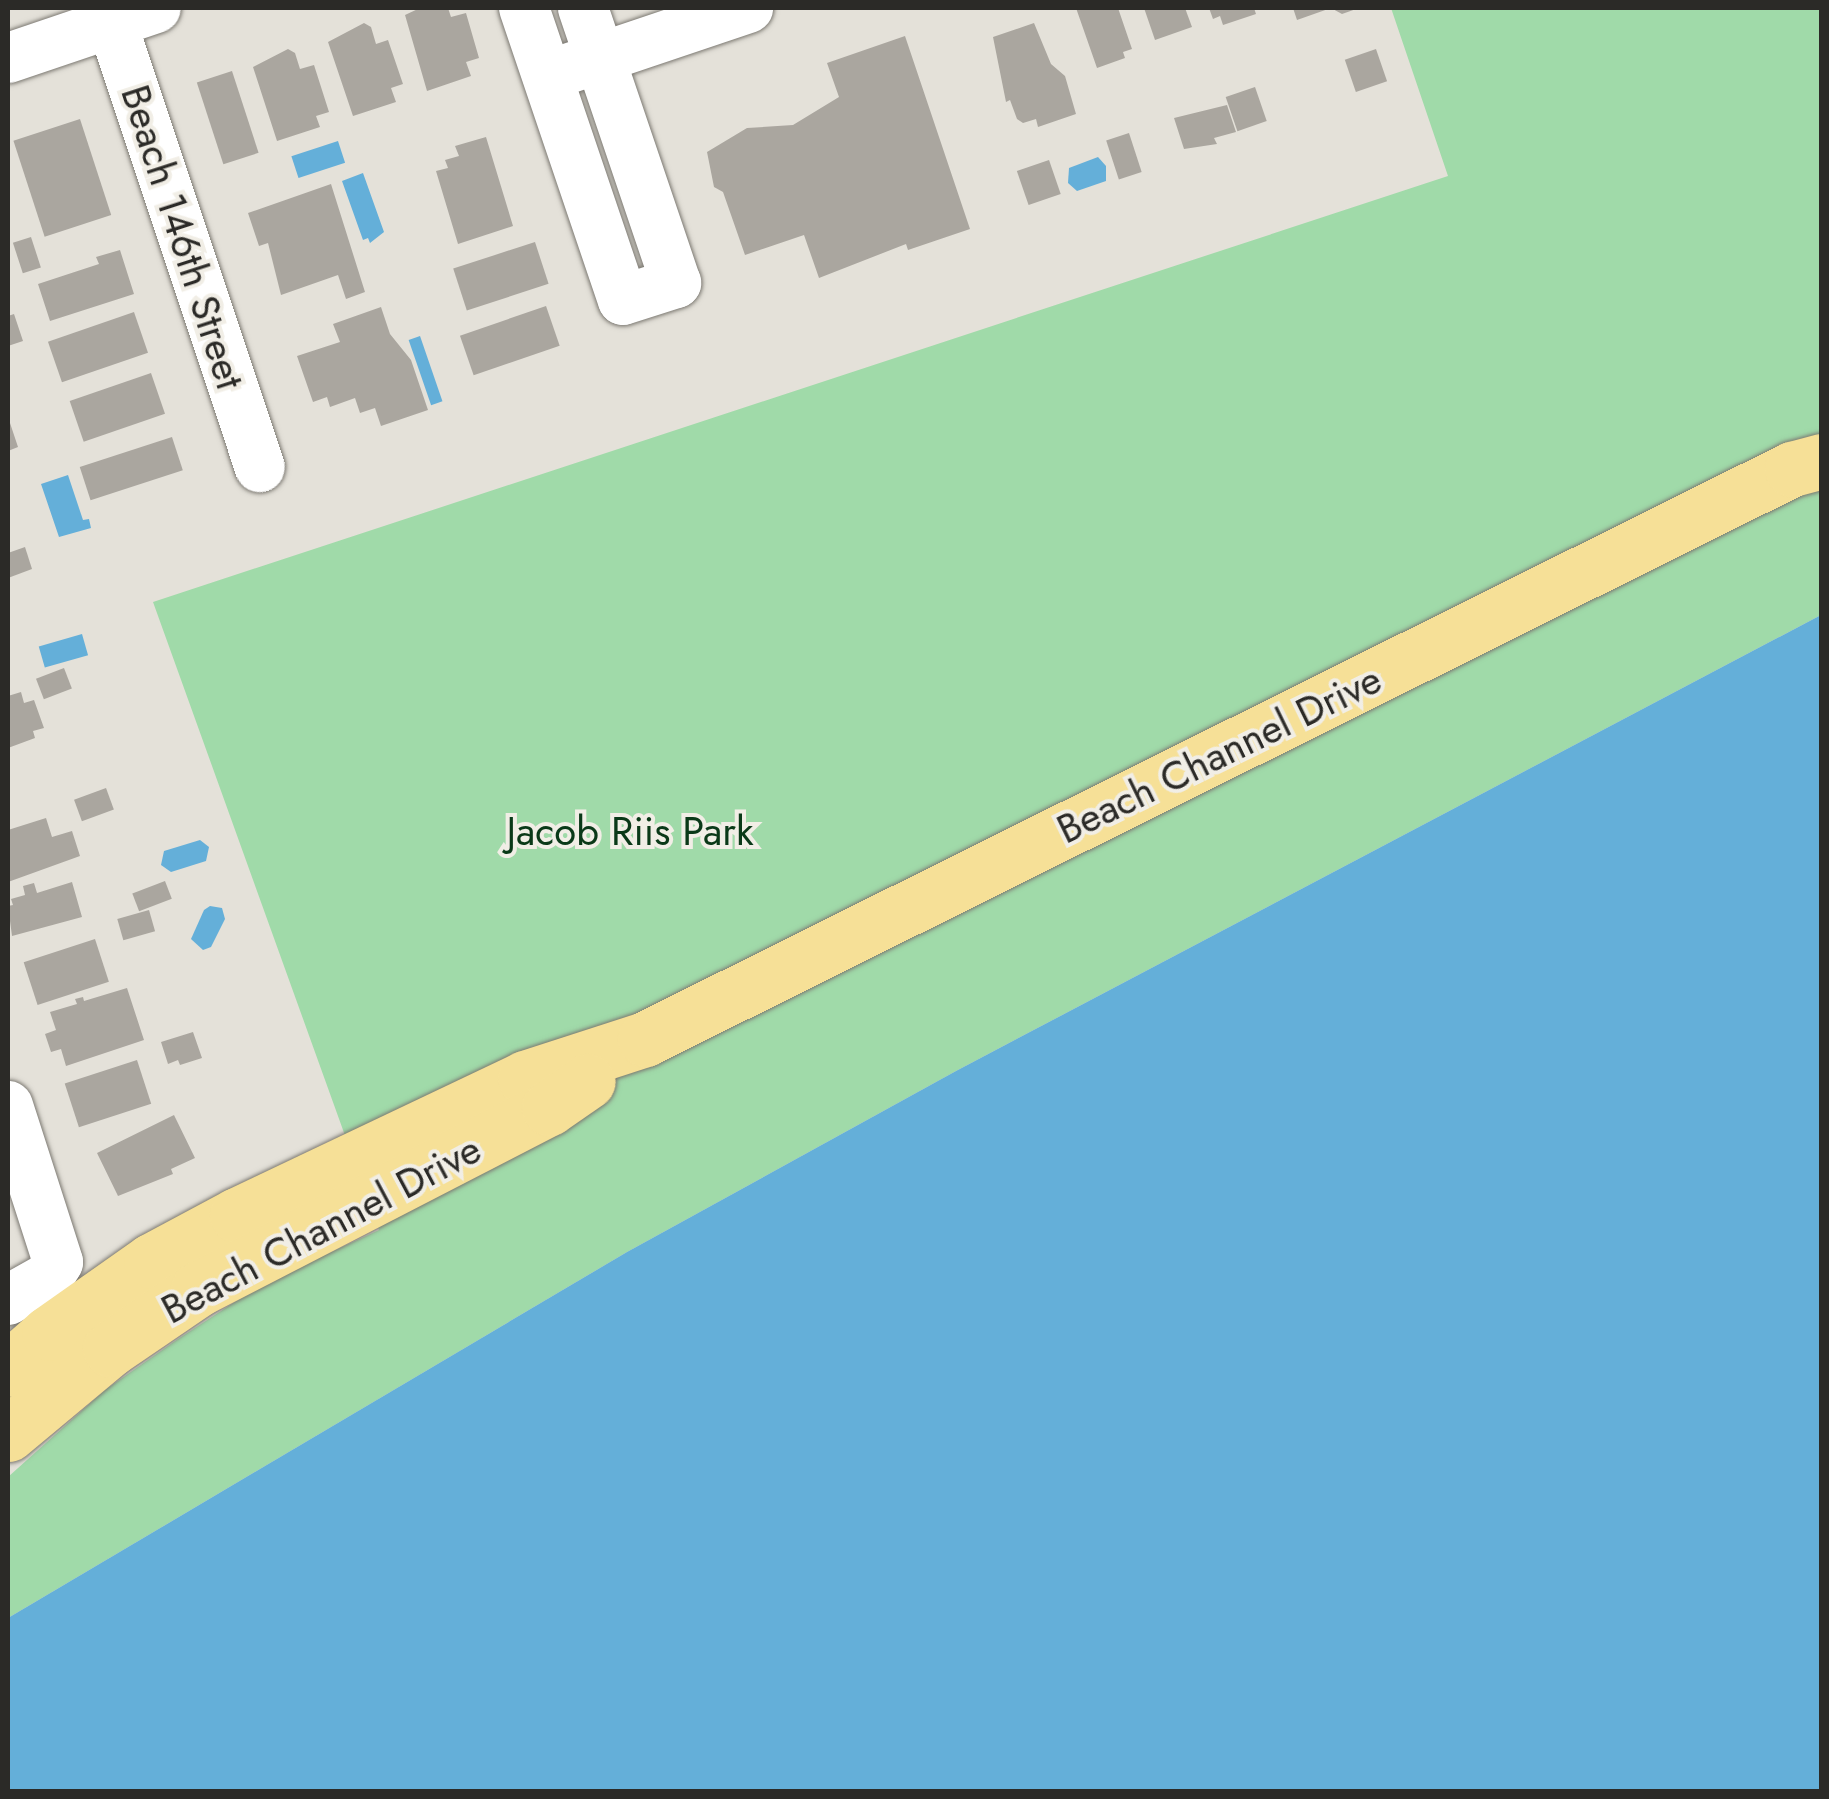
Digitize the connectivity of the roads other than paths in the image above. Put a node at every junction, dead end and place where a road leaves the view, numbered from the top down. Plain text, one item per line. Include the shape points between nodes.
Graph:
1 (524, 8) edge
2 (583, 8) edge
3 (748, 8) edge
4 (125, 12) edge
5 (8, 58) edge
6 (600, 58) junction
7 (547, 76) junction
8 (1812, 458) edge
9 (260, 467) dead end
10 (645, 1039) junction
11 (8, 1106) edge
12 (8, 1300) edge
13 (8, 1369) edge
14 (8, 1434) edge

1 - 7 street
2 - 6 street
3 - 6 street
4 - 5 street
4 - 9 street, Beach 146th Street
6 - 7 street
6 - 7 street via 676,283 623,300
8 - 10 main road, Beach Channel Drive
10 - 13 main road, Beach Channel Drive via 525,1078 208,1230 80,1310
10 - 14 main road, Beach Channel Drive via 549,1108 198,1289 110,1348
11 - 12 street via 58,1262 48,1277

